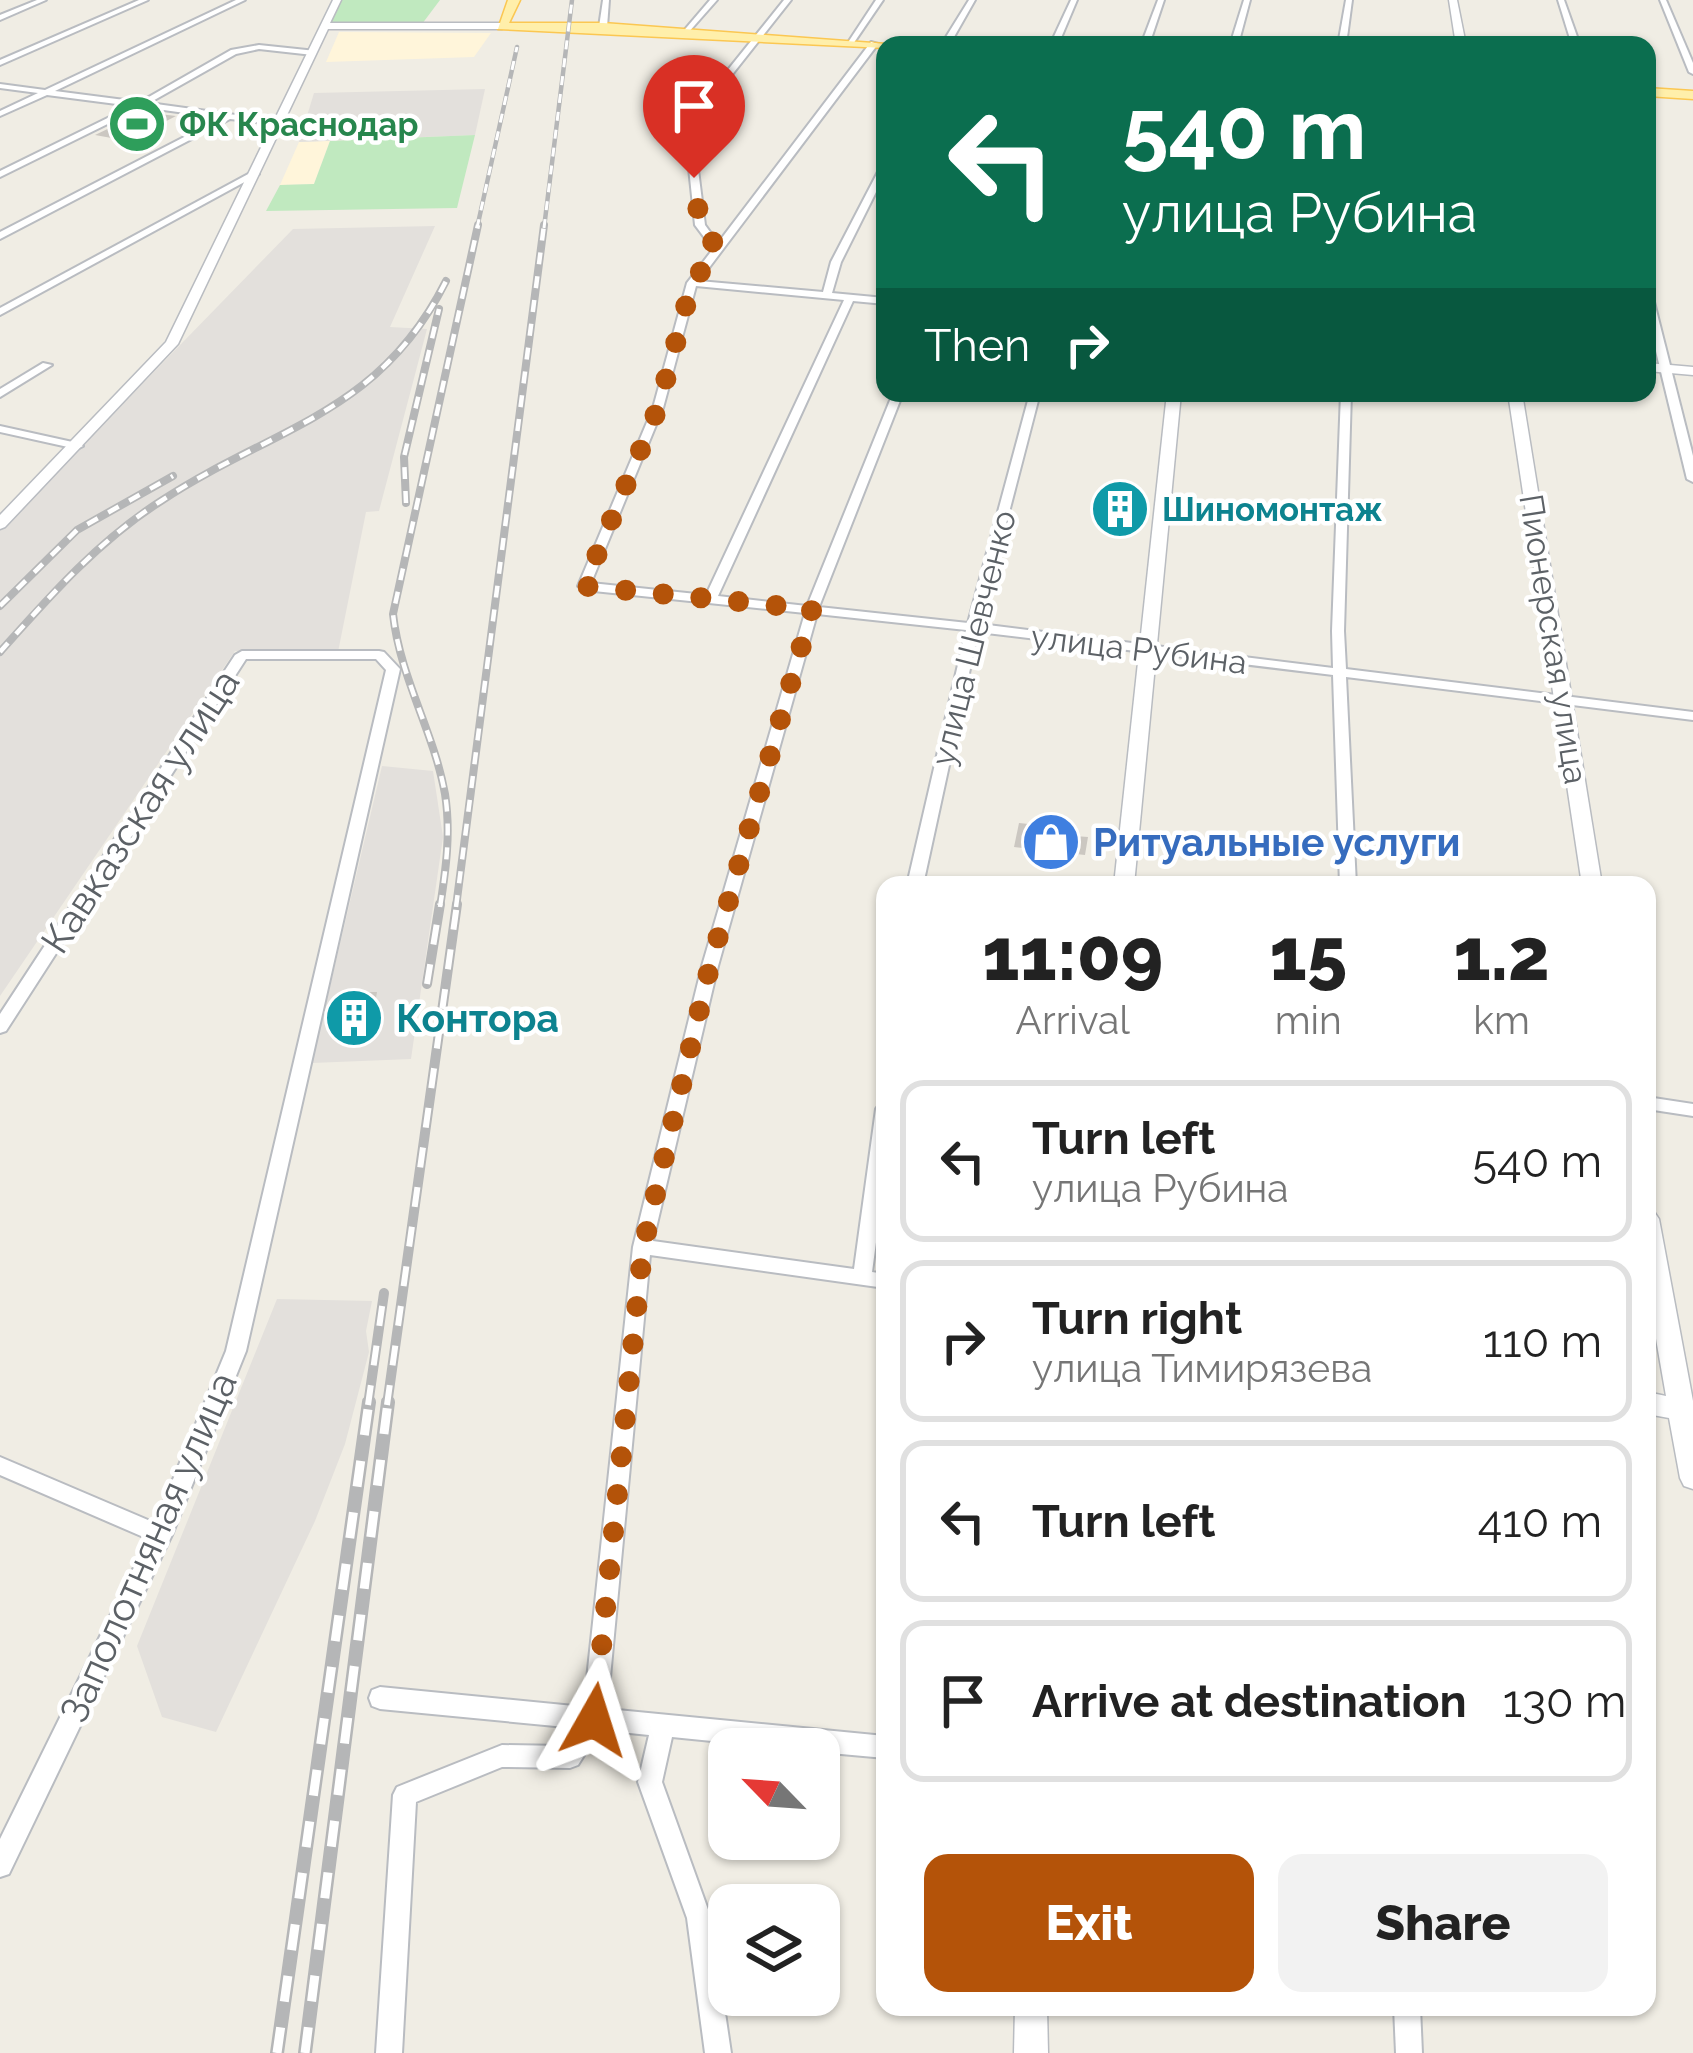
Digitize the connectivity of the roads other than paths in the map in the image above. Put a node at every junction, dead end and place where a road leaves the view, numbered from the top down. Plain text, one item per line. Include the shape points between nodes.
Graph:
1 (44, 0) edge
2 (145, 0) edge
3 (242, 0) edge
4 (337, 0) edge
5 (514, 0) edge
6 (606, 0) edge
7 (714, 0) edge
8 (788, 0) edge
9 (880, 0) edge
10 (972, 0) edge
11 (1075, 0) edge
12 (1161, 0) edge
13 (1247, 0) edge
14 (1349, 0) edge
15 (1453, 0) edge
16 (1561, 0) edge
17 (1663, 0) edge
18 (0, 18) edge
19 (324, 26) junction
20 (502, 26) junction
21 (603, 27) junction
22 (684, 32) junction
23 (951, 36) edge
24 (1058, 36) edge
25 (1148, 36) edge
26 (1237, 36) edge
27 (1343, 36) edge
28 (1459, 36) edge
29 (1573, 36) edge
30 (756, 37) junction
31 (850, 42) junction
32 (874, 44) joint
33 (313, 53) junction
34 (0, 63) edge
35 (1693, 72) edge
36 (0, 86) edge
37 (46, 92) junction
38 (1656, 93) edge
39 (1693, 95) edge
40 (142, 104) junction
41 (0, 114) edge
42 (230, 116) junction
43 (278, 123) junction
44 (0, 174) edge
45 (254, 174) junction
46 (876, 184) edge
47 (0, 236) edge
48 (718, 249) junction
49 (692, 283) junction
50 (827, 295) junction
51 (850, 298) junction
52 (876, 300) edge
53 (0, 312) edge
54 (1656, 332) edge
55 (47, 364) dead end
56 (1656, 368) edge
57 (1665, 369) junction
58 (1693, 371) edge
59 (0, 394) edge
60 (894, 402) edge
61 (1033, 402) edge
62 (1173, 402) edge
63 (1346, 402) edge
64 (1516, 402) edge
65 (0, 429) edge
66 (76, 446) junction
67 (1693, 478) edge
68 (0, 524) edge
69 (710, 598) junction
70 (812, 609) junction
71 (973, 627) junction
72 (1146, 651) junction
73 (242, 655) joint
74 (1343, 675) junction
75 (1564, 701) junction
76 (1693, 716) edge
77 (917, 876) edge
78 (1125, 876) edge
79 (1348, 876) edge
80 (1591, 876) edge
81 (0, 1028) edge
82 (1656, 1104) edge
83 (1693, 1110) edge
84 (876, 1175) edge
85 (643, 1247) junction
86 (1656, 1262) edge
87 (862, 1278) junction
88 (876, 1280) edge
89 (1656, 1404) edge
90 (1687, 1410) edge
91 (0, 1466) edge
92 (1693, 1478) edge
93 (161, 1534) junction
94 (380, 1698) dead end
95 (594, 1720) junction
96 (663, 1726) junction
97 (876, 1746) edge
98 (0, 1865) edge
99 (1031, 2016) edge
100 (1407, 2016) edge
101 (388, 2053) edge
102 (718, 2053) edge
103 (1031, 2053) edge
104 (1409, 2053) edge

1 - 18 street
2 - 34 street
3 - 37 street
4 - 19 street
5 - 20 main road
6 - 21 street
7 - 22 street
8 - 30 street
9 - 31 street
10 - 23 street
11 - 24 street
12 - 25 street
13 - 26 street
14 - 27 street
15 - 28 street
16 - 29 street
17 - 35 street
19 - 20 street
19 - 33 street
20 - 21 main road
21 - 22 main road
22 - 30 main road
30 - 31 main road
30 - 48 street via 689,130 700,225
31 - 32 main road
32 - 48 street
33 - 40 street via 244,48
33 - 43 street
36 - 37 street
37 - 40 street
37 - 41 street
38 - 39 main road
40 - 42 street
40 - 44 street
42 - 43 street
42 - 47 street
43 - 45 street
45 - 53 street
45 - 66 street via 172,344
46 - 50 street
48 - 49 street
49 - 50 street
49 - 69 street, улица Рубина via 658,408 584,586
50 - 51 street
51 - 52 street
51 - 69 street
54 - 57 street
55 - 59 street
56 - 57 street
57 - 58 street
57 - 67 street
60 - 70 street
61 - 71 street, улица Шевченко
62 - 72 street
63 - 74 street
64 - 75 street, Пионерская улица
65 - 66 street
66 - 68 street
69 - 70 street, улица Рубина
70 - 71 street, улица Рубина
70 - 85 street via 710,966
71 - 72 street, улица Рубина
71 - 77 street, улица Шевченко
72 - 74 street, улица Рубина
72 - 78 street
73 - 81 street, Кавказская улица
73 - 93 street, Заполотняная улица via 379,655 393,669 236,1351
74 - 75 street, улица Рубина
74 - 79 street
75 - 76 street, улица Рубина
75 - 80 street, Пионерская улица
82 - 83 street
84 - 87 street
85 - 87 street
85 - 95 street
86 - 90 street
87 - 88 street
89 - 90 street
90 - 92 street
91 - 93 street
93 - 98 street, Заполотняная улица
94 - 95 street
95 - 96 street
95 - 101 street via 569,1757 502,1756 405,1795
96 - 97 street
96 - 102 street via 650,1782 699,1918
99 - 103 street
100 - 104 street

